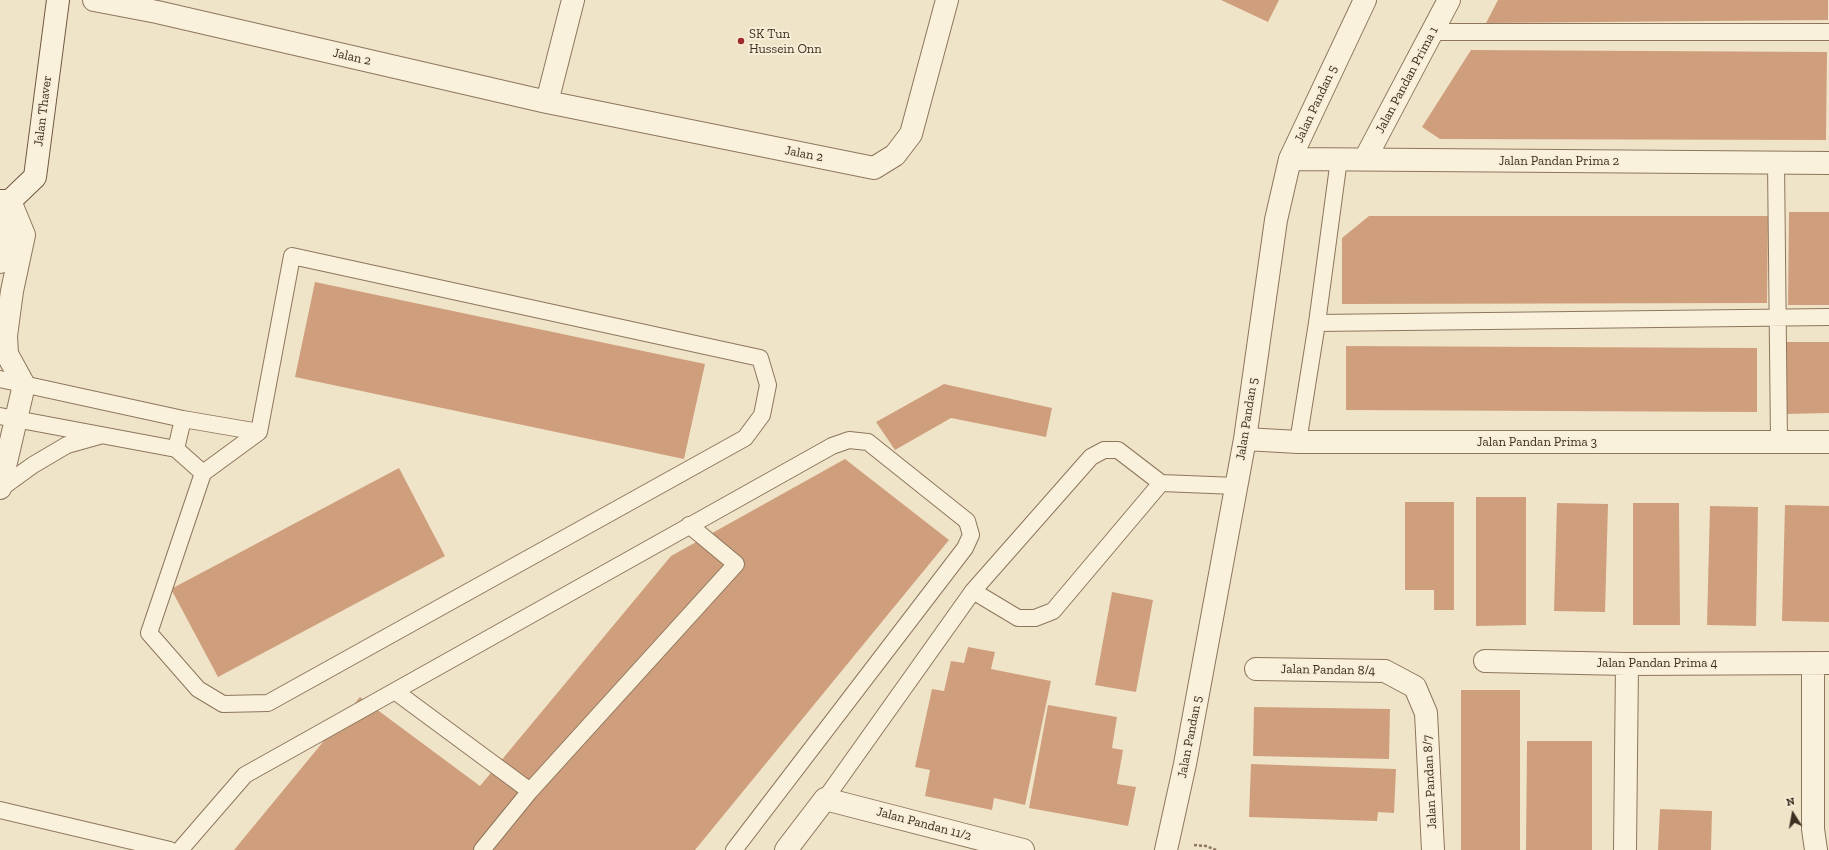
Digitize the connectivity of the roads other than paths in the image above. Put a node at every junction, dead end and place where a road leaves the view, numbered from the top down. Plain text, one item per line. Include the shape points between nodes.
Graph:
1 (58, 0) edge
2 (94, 0) edge
3 (573, 0) edge
4 (947, 0) edge
5 (1365, 0) edge
6 (1448, 0) edge
7 (159, 6) edge
8 (1432, 32) junction
9 (1829, 32) edge
10 (547, 102) junction
11 (1290, 159) junction
12 (1339, 159) junction
13 (1365, 159) junction
14 (1776, 162) junction
15 (1829, 163) edge
16 (4, 206) edge
17 (0, 262) edge
18 (1778, 317) junction
19 (1829, 317) edge
20 (1317, 323) junction
21 (0, 379) edge
22 (24, 385) junction
23 (8, 417) edge
24 (183, 418) junction
25 (259, 432) junction
26 (102, 435) junction
27 (1245, 439) junction
28 (1298, 442) junction
29 (1779, 442) junction
30 (1829, 442) edge
31 (176, 449) junction
32 (203, 473) junction
33 (1161, 483) junction
34 (1236, 486) junction
35 (0, 488) edge
36 (689, 525) junction
37 (973, 591) junction
38 (1485, 660) dead end
39 (1821, 663) edge
40 (1627, 664) junction
41 (1256, 669) dead end
42 (396, 692) junction
43 (1426, 713) joint
44 (530, 791) junction
45 (825, 799) junction
46 (4, 808) edge
47 (170, 850) edge
48 (180, 850) edge
49 (482, 850) edge
50 (734, 850) edge
51 (786, 850) edge
52 (1023, 850) edge
53 (1166, 850) edge
54 (1433, 850) edge
55 (1625, 850) edge
56 (1816, 850) edge

1 - 16 street, Jalan Thaver via 35,178
2 - 7 street, Jalan 2
3 - 10 street
4 - 10 street, Jalan 2 via 912,134 895,155 874,168
5 - 11 street, Jalan Pandan 5
6 - 8 street, Jalan Pandan Prima 1
7 - 10 street, Jalan 2
8 - 9 lane
8 - 13 street, Jalan Pandan Prima 1
11 - 12 street, Jalan Pandan Prima 2
11 - 27 street, Jalan Pandan 5 via 1276,220
12 - 13 street, Jalan Pandan Prima 2
12 - 20 lane
13 - 14 street, Jalan Pandan Prima 2
14 - 15 street, Jalan Pandan Prima 2
14 - 18 lane
16 - 17 street via 6,233
16 - 22 street via 24,235 7,328 7,354
18 - 19 lane
18 - 20 lane
18 - 29 lane
20 - 28 lane
21 - 22 lane
22 - 23 street
22 - 24 lane
23 - 26 lane
23 - 35 street
24 - 25 lane
24 - 31 lane
25 - 32 lane
25 - 32 lane via 292,256 760,358 768,385 762,415 745,438 268,703 223,704 198,689 148,633
26 - 31 lane
26 - 35 lane via 67,445
27 - 28 street, Jalan Pandan Prima 3
27 - 34 street, Jalan Pandan 5
28 - 29 street, Jalan Pandan Prima 3
29 - 30 street, Jalan Pandan Prima 3
31 - 32 lane
33 - 34 lane
33 - 37 lane via 1053,611 1035,618 1018,618
33 - 37 lane via 1118,450 1104,450 1091,457
34 - 53 street, Jalan Pandan 5 via 1185,764
36 - 42 lane
36 - 44 lane via 736,564
36 - 50 lane via 832,446 849,440 868,442 967,521 972,535 965,548
37 - 45 lane
38 - 40 street, Jalan Pandan Prima 4
39 - 40 street, Jalan Pandan Prima 4
39 - 56 street via 1813,829
40 - 55 street
41 - 43 street, Jalan Pandan 8/4 via 1385,671 1415,687
42 - 44 lane
42 - 48 lane via 245,775
43 - 54 street, Jalan Pandan 8/7
44 - 49 lane
45 - 51 street
45 - 52 street, Jalan Pandan 11/2
46 - 47 lane

